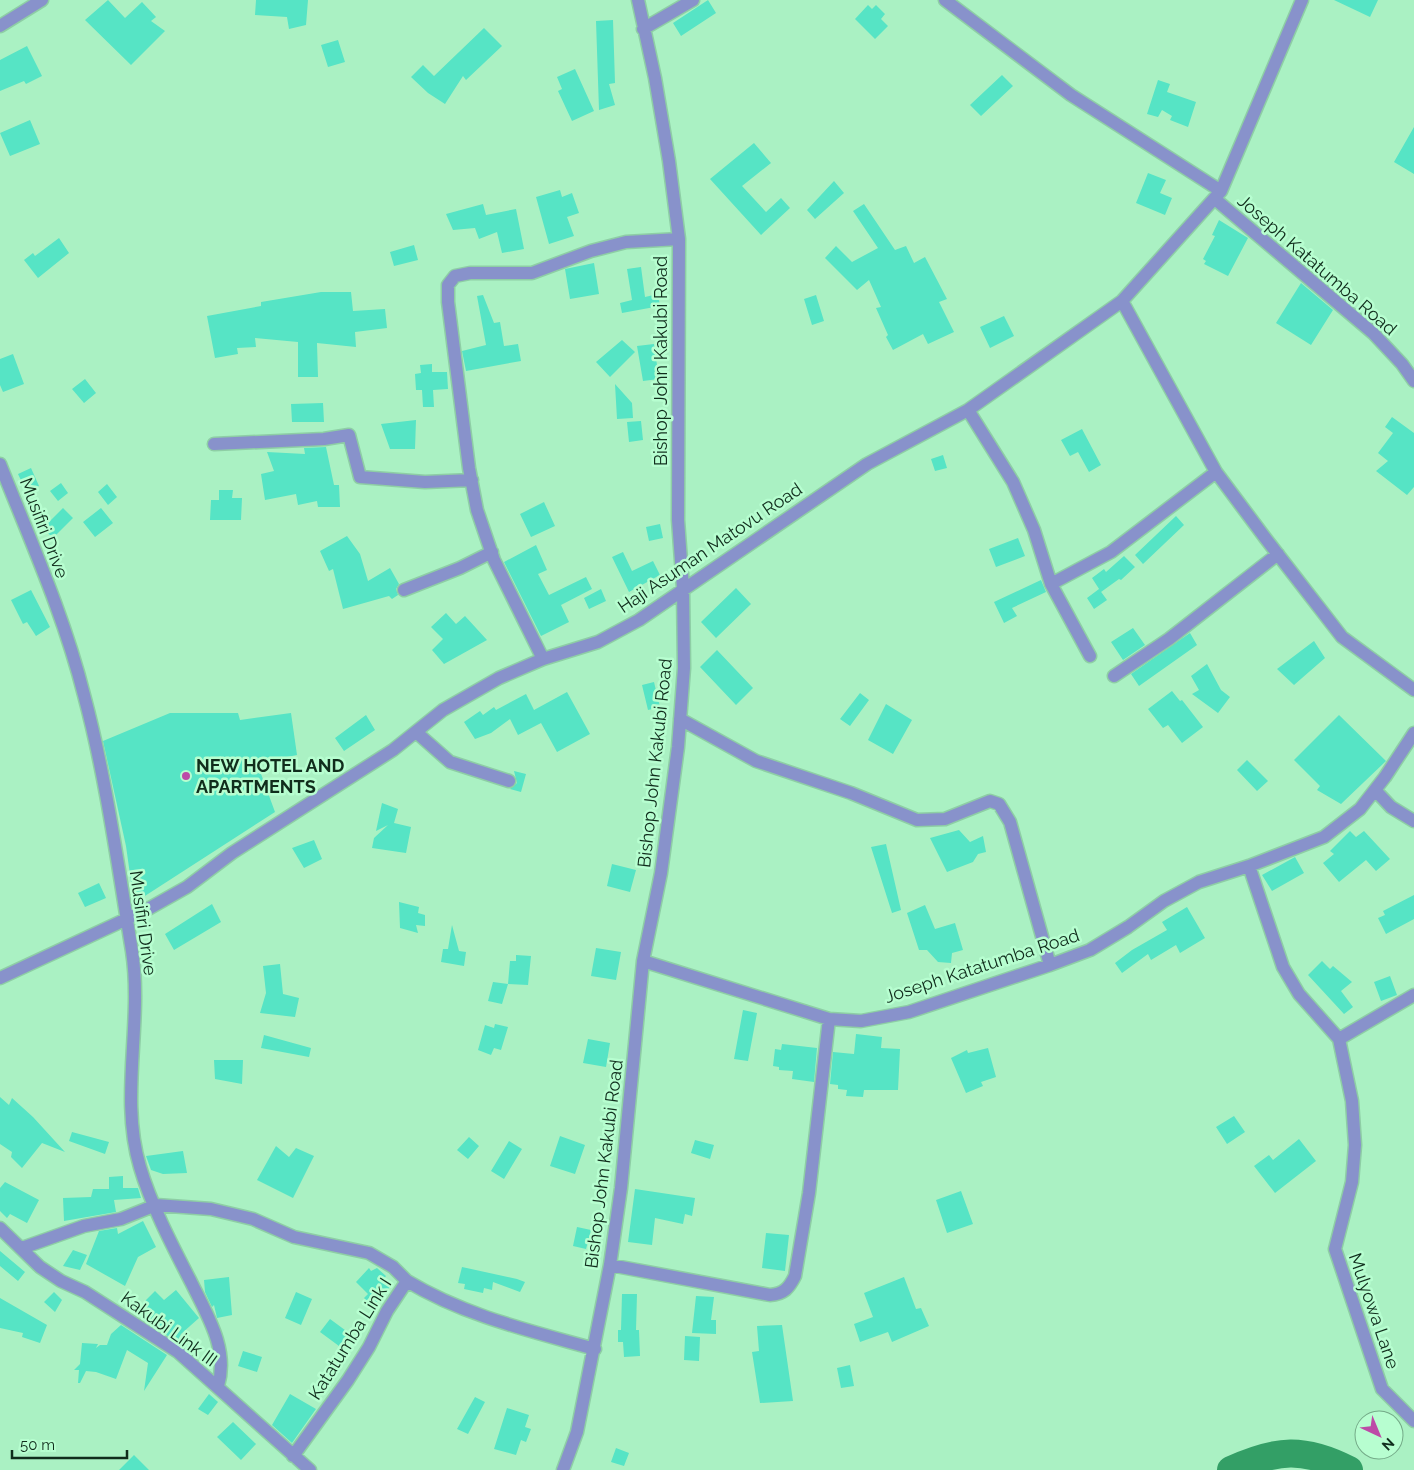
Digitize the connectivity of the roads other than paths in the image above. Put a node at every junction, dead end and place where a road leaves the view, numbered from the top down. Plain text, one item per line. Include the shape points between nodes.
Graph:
1 (42, 0) edge
2 (638, 0) edge
3 (693, 0) edge
4 (945, 0) edge
5 (1302, 0) edge
6 (0, 26) edge
7 (643, 29) junction
8 (1218, 195) junction
9 (679, 239) junction
10 (1122, 301) junction
11 (1414, 381) edge
12 (968, 410) junction
13 (214, 444) dead end
14 (0, 464) edge
15 (1216, 472) junction
16 (472, 480) junction
17 (492, 552) junction
18 (1278, 554) junction
19 (1052, 584) junction
20 (683, 588) junction
21 (404, 590) dead end
22 (1090, 656) dead end
23 (543, 659) junction
24 (1114, 676) dead end
25 (1414, 690) edge
26 (680, 719) junction
27 (416, 732) junction
28 (1414, 733) edge
29 (509, 781) dead end
30 (1375, 790) junction
31 (1414, 821) edge
32 (1249, 866) junction
33 (125, 920) junction
34 (644, 961) junction
35 (1050, 965) junction
36 (0, 978) edge
37 (1414, 995) edge
38 (829, 1019) junction
39 (1338, 1039) junction
40 (156, 1205) junction
41 (0, 1228) edge
42 (22, 1248) junction
43 (610, 1265) junction
44 (407, 1281) junction
45 (595, 1349) junction
46 (218, 1386) junction
47 (1414, 1421) edge
48 (293, 1456) junction
49 (310, 1470) edge
50 (563, 1470) edge

1 - 6 street
2 - 7 street, Bishop John Kakubi Road
3 - 7 street
4 - 8 street, Joseph Katatumba Road via 1071,95
5 - 8 street, Haji Asuman Matovu Road
7 - 9 street, Bishop John Kakubi Road via 663,124
8 - 10 street, Haji Asuman Matovu Road
8 - 11 street, Joseph Katatumba Road via 1373,333
9 - 16 street via 626,242 532,273 455,276 448,285 448,302
9 - 20 street, Bishop John Kakubi Road via 678,520
10 - 12 street, Haji Asuman Matovu Road
10 - 15 street
12 - 19 street via 1013,482
12 - 20 street, Haji Asuman Matovu Road via 867,464
13 - 16 street via 349,435 360,477 425,482
14 - 33 street, Musifiri Drive via 65,630 85,696 109,816
15 - 18 street
15 - 19 street via 1111,552
16 - 17 street via 477,510
17 - 21 street
17 - 23 street
18 - 24 street via 1169,639
18 - 25 street via 1342,636
19 - 22 street
20 - 23 street, Haji Asuman Matovu Road via 639,620 598,642
20 - 26 street, Bishop John Kakubi Road via 684,668
23 - 27 street, Haji Asuman Matovu Road via 499,678 443,710
26 - 34 street, Bishop John Kakubi Road via 661,872
26 - 35 street via 756,761 917,820 945,819 990,801 999,804 1010,822
27 - 29 street via 450,762
27 - 33 street, Haji Asuman Matovu Road via 232,853 187,887
28 - 30 street, Joseph Katatumba Road
30 - 31 street via 1391,806
30 - 32 street, Joseph Katatumba Road via 1360,809 1324,837
32 - 35 street, Joseph Katatumba Road via 1199,882 1090,950
32 - 39 street, Mulyowa Lane via 1283,967 1299,994
33 - 36 street, Haji Asuman Matovu Road
33 - 40 street, Musifiri Drive via 135,981 132,1136 141,1170
34 - 38 street, Joseph Katatumba Road
34 - 43 street, Bishop John Kakubi Road
35 - 38 street, Joseph Katatumba Road via 909,1012 861,1021
37 - 39 street
38 - 43 street via 809,1193 795,1276 790,1287 780,1294 770,1295
39 - 47 street, Mulyowa Lane via 1352,1101 1355,1145 1352,1182 1335,1249 1382,1389
40 - 42 street via 121,1219 84,1226
40 - 44 street via 219,1211 253,1219 294,1237 369,1253 393,1267
40 - 46 street, Musifiri Drive via 210,1320 222,1356
41 - 42 street, Kakubi Link III
42 - 46 street, Kakubi Link III via 40,1268 134,1322 178,1352
43 - 45 street, Bishop John Kakubi Road
44 - 45 street, Katatumba Link I via 429,1294 501,1323
44 - 48 street, Katatumba Link I via 359,1363
45 - 50 street, Bishop John Kakubi Road via 577,1432
46 - 48 street, Kakubi Link III
48 - 49 street, Kakubi Link III

